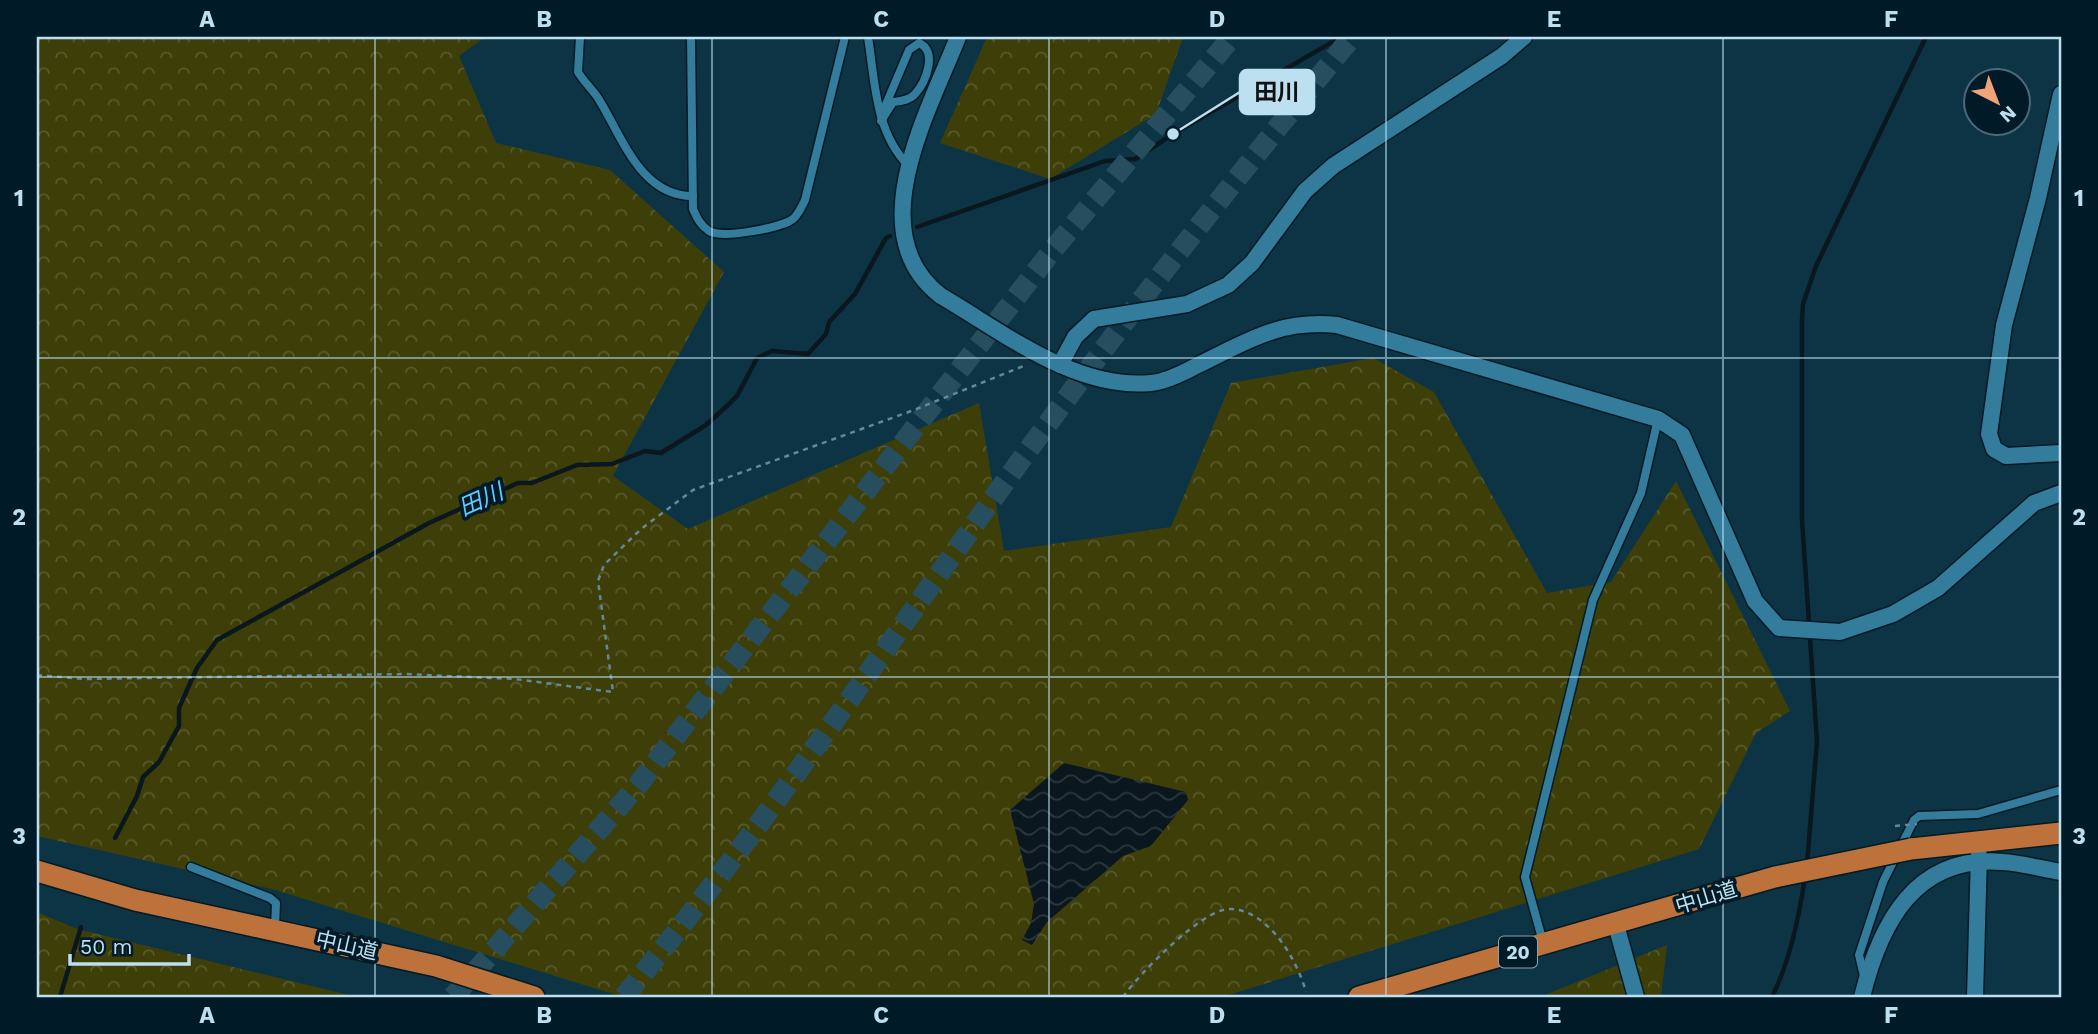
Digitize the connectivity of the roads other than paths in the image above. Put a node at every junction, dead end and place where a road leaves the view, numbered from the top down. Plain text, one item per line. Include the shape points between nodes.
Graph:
1 (580, 37) edge
2 (691, 37) edge
3 (845, 37) edge
4 (868, 37) edge
5 (958, 37) edge
6 (1524, 37) edge
7 (2061, 94) edge
8 (881, 118) junction
9 (908, 165) junction
10 (693, 196) junction
11 (1060, 365) junction
12 (1658, 419) junction
13 (2061, 453) edge
14 (2061, 493) edge
15 (2061, 790) edge
16 (2061, 834) edge
17 (1979, 852) junction
18 (191, 867) dead end
19 (37, 871) edge
20 (2061, 872) edge
21 (1616, 925) junction
22 (275, 928) junction
23 (1544, 945) junction
24 (1864, 990) edge
25 (534, 997) edge
26 (1359, 997) edge
27 (1636, 997) edge
28 (1975, 997) edge

1 - 10 lane via 579,72 630,159 664,188
2 - 10 lane
3 - 10 lane via 806,201 796,217 781,226 710,232 698,221
4 - 8 lane
5 - 9 street
6 - 11 street via 1502,57 1333,166 1305,191 1252,263 1228,285 1187,304 1094,319 1074,337
7 - 13 street via 2039,198 2004,325 1989,434 1994,449 2006,456
8 - 8 lane via 909,50 919,43 925,46 930,61 915,94 893,102
8 - 9 lane via 896,153
9 - 11 street via 901,221 908,255 923,282
11 - 12 street via 1115,382 1153,383 1255,336 1310,322 1337,325
12 - 14 street via 1682,435 1755,601 1779,628 1840,632 1893,614 1938,588 2034,503
12 - 23 lane via 1641,493 1592,600 1525,877
15 - 24 lane via 1978,814 1919,816 1914,820 1883,882 1859,955
16 - 17 highway, 中山道 / 20
17 - 20 street via 2002,862
17 - 21 highway, 中山道 / 20, bridge via 1911,849 1775,877
17 - 24 street via 1919,883 1905,899 1882,939
17 - 28 street
18 - 22 lane via 270,898 276,904
19 - 22 highway, 中山道 via 135,900
21 - 23 highway, 中山道 / 20
21 - 27 street
22 - 25 highway, 中山道 via 436,966
23 - 26 highway, 中山道 / 20

